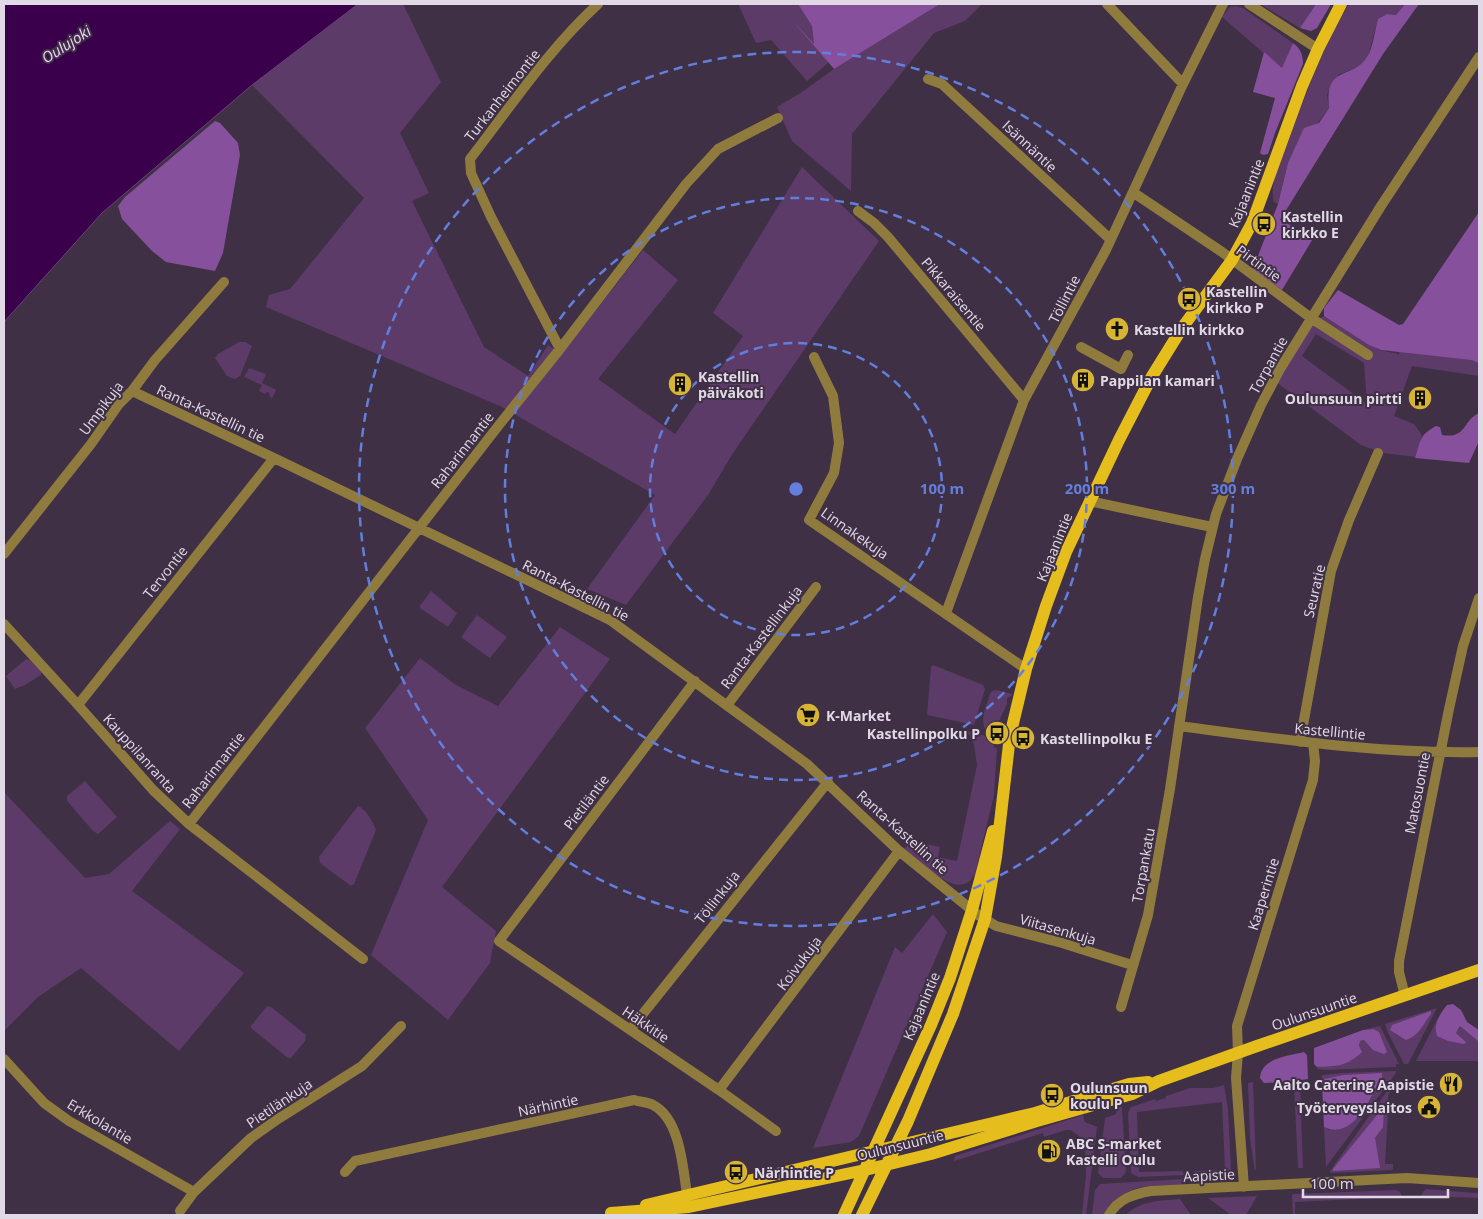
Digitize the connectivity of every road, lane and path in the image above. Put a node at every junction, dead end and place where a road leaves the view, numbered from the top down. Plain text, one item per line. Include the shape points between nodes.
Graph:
1 (598, 4) edge
2 (1107, 4) edge
3 (1223, 4) edge
4 (1249, 4) edge
5 (1342, 4) edge
6 (1318, 49) junction
7 (1479, 57) edge
8 (928, 80) dead end
9 (1183, 84) junction
10 (778, 118) dead end
11 (1134, 193) junction
12 (858, 211) dead end
13 (1110, 239) junction
14 (1232, 260) junction
15 (224, 282) dead end
16 (1311, 318) junction
17 (1081, 347) dead end
18 (560, 349) junction
19 (1128, 355) dead end
20 (1368, 355) dead end
21 (814, 357) dead end
22 (132, 391) junction
23 (1024, 400) junction
24 (1378, 453) dead end
25 (274, 458) junction
26 (1089, 501) junction
27 (419, 527) junction
28 (1212, 527) junction
29 (4, 554) edge
30 (816, 587) dead end
31 (1479, 598) edge
32 (946, 613) junction
33 (4, 624) edge
34 (1026, 669) junction
35 (695, 681) junction
36 (728, 704) junction
37 (78, 705) junction
38 (1179, 726) junction
39 (1300, 742) junction
40 (1313, 743) junction
41 (1479, 752) edge
42 (1439, 753) junction
43 (828, 782) junction
44 (189, 824) junction
45 (899, 851) junction
46 (978, 915) junction
47 (499, 941) joint
48 (363, 959) dead end
49 (1132, 965) junction
50 (1479, 970) edge
51 (1405, 996) junction
52 (1121, 1006) dead end
53 (401, 1026) dead end
54 (630, 1030) junction
55 (1238, 1053) junction
56 (4, 1059) edge
57 (1159, 1081) junction
58 (719, 1090) junction
59 (776, 1131) dead end
60 (896, 1145) junction
61 (874, 1152) junction
62 (887, 1165) junction
63 (865, 1170) junction
64 (346, 1172) dead end
65 (1479, 1183) edge
66 (1244, 1187) junction
67 (194, 1192) junction
68 (688, 1200) junction
69 (180, 1211) dead end
70 (607, 1214) edge
71 (844, 1215) edge
72 (862, 1215) edge
73 (1109, 1215) edge

1 - 18 street, Turkanheimontie via 570,31 470,158 470,173 491,218
2 - 9 street
3 - 9 street, Töllintie
4 - 6 street
5 - 6 main road, Kajaanintie
6 - 14 main road, Kajaanintie via 1260,204
7 - 16 street, Torpantie
8 - 13 street, Isännäntie via 942,84
9 - 11 street, Töllintie
10 - 18 street, Raharinnantie via 718,149 686,184
11 - 13 street, Töllintie
11 - 14 street, Pirtintie
12 - 23 street, Pikkaraisentie via 888,237
13 - 23 street, Töllintie
14 - 16 street, Pirtintie
14 - 26 main road, Kajaanintie via 1182,328 1151,378
15 - 22 street, Umpikuja via 154,360
16 - 20 street, Pirtintie
16 - 28 street, Torpantie via 1261,405 1236,459
17 - 19 street via 1121,369
18 - 27 street, Raharinnantie
21 - 32 street, Linnakekuja via 833,396 840,443 834,473 809,520
22 - 25 street, Ranta-Kastellin tie
22 - 29 street, Umpikuja
23 - 32 street, Töllintie
24 - 39 street, Seuratie via 1331,571
25 - 27 street, Ranta-Kastellin tie
25 - 37 street, Tervontie
26 - 28 street
26 - 34 main road, Kajaanintie via 1066,552
27 - 35 street, Ranta-Kastellin tie via 610,620
27 - 44 street, Raharinnantie
28 - 38 street, Torpantie
30 - 36 street, Ranta-Kastellinkuja
31 - 42 street, Matosuontie via 1463,646
32 - 34 street, Linnakekuja
33 - 37 street, Kauppilanranta
34 - 46 main road, Kajaanintie via 1010,736 1002,799
35 - 36 street, Ranta-Kastellin tie
35 - 47 street, Pietiläntie
36 - 43 street, Ranta-Kastellin tie
37 - 44 street, Kauppilanranta via 152,789
38 - 39 street, Kastellintie
38 - 49 street, Torpankatu via 1148,915
39 - 40 street, Kastellintie
40 - 42 street, Kastellintie
40 - 55 street, Kaaperintie via 1313,780 1237,1026
41 - 42 street, Kastellintie
42 - 51 street, Matosuontie via 1399,961 1398,972
43 - 45 street, Ranta-Kastellin tie
43 - 54 street, Töllinkuja
44 - 48 street, Kauppilanranta
45 - 46 street, Ranta-Kastellin tie
45 - 58 street, Koivukuja
46 - 49 street, Viitasenkuja via 996,926
46 - 60 main road, Kajaanintie via 953,1014
46 - 61 main road, Kajaanintie
47 - 54 street, Häkkitie
49 - 52 street, Torpankatu
50 - 51 main road, Oulunsuuntie
51 - 55 main road, Oulunsuuntie
53 - 67 street, Pietilänkuja via 362,1066 251,1138
54 - 58 street, Häkkitie
55 - 57 main road, Oulunsuuntie
55 - 66 street, Aapistie via 1236,1078
56 - 67 street, Erkkolantie via 44,1103
57 - 60 main road, Oulunsuuntie via 1129,1084 1035,1113
57 - 62 main road, Oulunsuuntie via 1132,1094
58 - 59 street, Häkkitie
60 - 61 main road, Oulunsuuntie
60 - 62 main road, Kajaanintie
61 - 63 main road, Kajaanintie
61 - 68 main road, Oulunsuuntie
62 - 63 main road, Oulunsuuntie
62 - 72 main road, Kajaanintie
63 - 68 main road, Oulunsuuntie
63 - 71 main road, Kajaanintie
64 - 68 street, Närhintie via 355,1161 634,1100 654,1105 669,1119 677,1136
65 - 66 street via 1407,1178
66 - 73 street, Aapistie via 1136,1193
67 - 69 street, Pietilänkuja
68 - 70 main road, Oulunsuuntie

